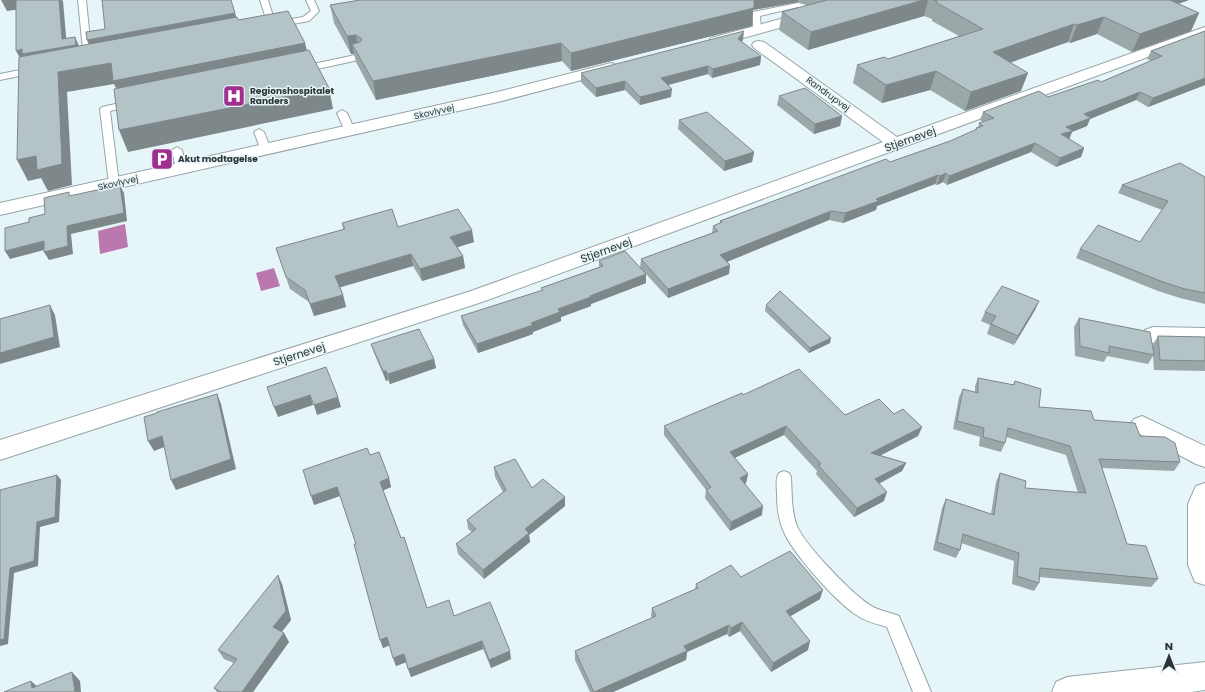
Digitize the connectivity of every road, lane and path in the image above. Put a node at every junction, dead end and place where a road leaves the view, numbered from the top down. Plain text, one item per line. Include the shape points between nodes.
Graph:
1 (82, 0) edge
2 (264, 0) edge
3 (310, 0) edge
4 (865, 0) edge
5 (1205, 31) edge
6 (758, 38) junction
7 (698, 45) edge
8 (360, 57) edge
9 (77, 62) edge
10 (622, 65) edge
11 (41, 69) edge
12 (291, 71) edge
13 (0, 77) edge
14 (146, 101) edge
15 (342, 113) dead end
16 (350, 131) junction
17 (259, 132) edge
18 (896, 144) junction
19 (176, 150) dead end
20 (266, 150) junction
21 (181, 169) junction
22 (114, 184) junction
23 (0, 210) edge
24 (1153, 335) dead end
25 (1205, 336) edge
26 (1142, 425) dead end
27 (0, 450) edge
28 (1205, 457) edge
29 (784, 477) dead end
30 (1205, 493) edge
31 (1205, 573) edge
32 (1205, 676) edge
33 (922, 692) edge
34 (1067, 692) edge

1 - 9 lane via 92,59
2 - 3 lane via 268,26 306,19 315,11
4 - 6 street via 821,12
5 - 18 street, Stjernevej
6 - 7 street
6 - 18 street, Randrupvej
8 - 12 lane
10 - 16 street, Skovlyvej
11 - 13 lane
14 - 22 lane via 105,109
15 - 16 lane
16 - 20 street, Skovlyvej
17 - 20 lane
18 - 27 street, Stjernevej via 478,296
19 - 21 lane
20 - 21 street, Skovlyvej
21 - 22 street, Skovlyvej
22 - 23 street, Skovlyvej
24 - 25 street
26 - 28 street
29 - 33 lane via 790,528 798,542 837,588 863,611 893,621
30 - 31 street via 1201,504 1202,565
32 - 34 street

